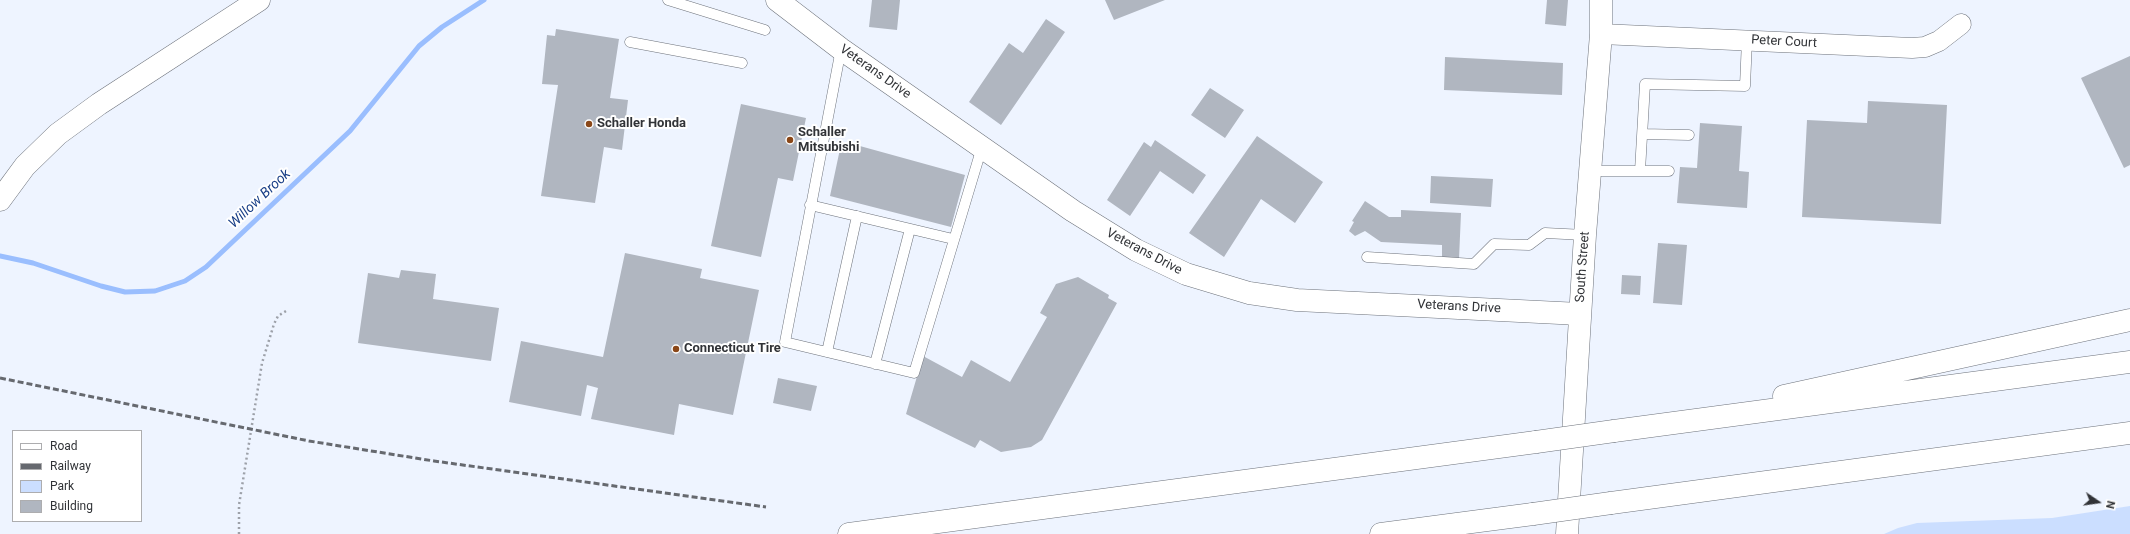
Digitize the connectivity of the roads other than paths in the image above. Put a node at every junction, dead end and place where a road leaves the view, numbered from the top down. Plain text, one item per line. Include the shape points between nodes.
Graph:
1 (259, 0) edge
2 (668, 0) edge
3 (777, 0) edge
4 (1601, 0) edge
5 (1961, 24) dead end
6 (765, 30) dead end
7 (1601, 34) junction
8 (1747, 40) junction
9 (630, 42) dead end
10 (842, 49) junction
11 (742, 63) dead end
12 (1643, 134) junction
13 (1689, 135) dead end
14 (982, 147) junction
15 (1591, 171) junction
16 (1640, 171) junction
17 (1669, 171) dead end
18 (0, 200) edge
19 (810, 205) junction
20 (858, 216) junction
21 (910, 229) junction
22 (1585, 235) junction
23 (953, 239) junction
24 (1367, 257) dead end
25 (1580, 314) junction
26 (2130, 320) edge
27 (827, 352) junction
28 (2130, 362) edge
29 (875, 364) junction
30 (1736, 415) junction
31 (2130, 433) edge
32 (2098, 438) junction
33 (2130, 441) edge
34 (849, 534) edge
35 (1381, 534) edge
36 (1567, 534) edge

1 - 18 main road via 62,131 25,166
2 - 6 lane
3 - 10 main road, Veterans Drive
4 - 7 main road, South Street
5 - 8 street, Peter Court via 1932,44 1912,48
7 - 8 street, Peter Court
7 - 15 main road, South Street
8 - 12 lane via 1745,86 1645,84
9 - 11 lane
10 - 14 main road, Veterans Drive
10 - 19 lane
12 - 13 lane
12 - 16 lane
14 - 23 lane
14 - 25 main road, Veterans Drive via 1073,211 1136,250 1186,274 1222,286 1297,300
15 - 16 lane
15 - 22 main road, South Street
16 - 17 lane
19 - 20 lane
19 - 27 lane via 785,342
20 - 21 lane
20 - 27 lane
21 - 23 lane
21 - 29 lane
22 - 24 lane via 1545,233 1529,246 1494,244 1474,264
22 - 25 main road, South Street
23 - 29 lane via 914,374
25 - 36 main road, South Street
26 - 30 main road via 1798,392
27 - 29 lane
28 - 30 main road
30 - 34 main road, bridge
31 - 32 main road
32 - 33 main road
32 - 35 main road, bridge

